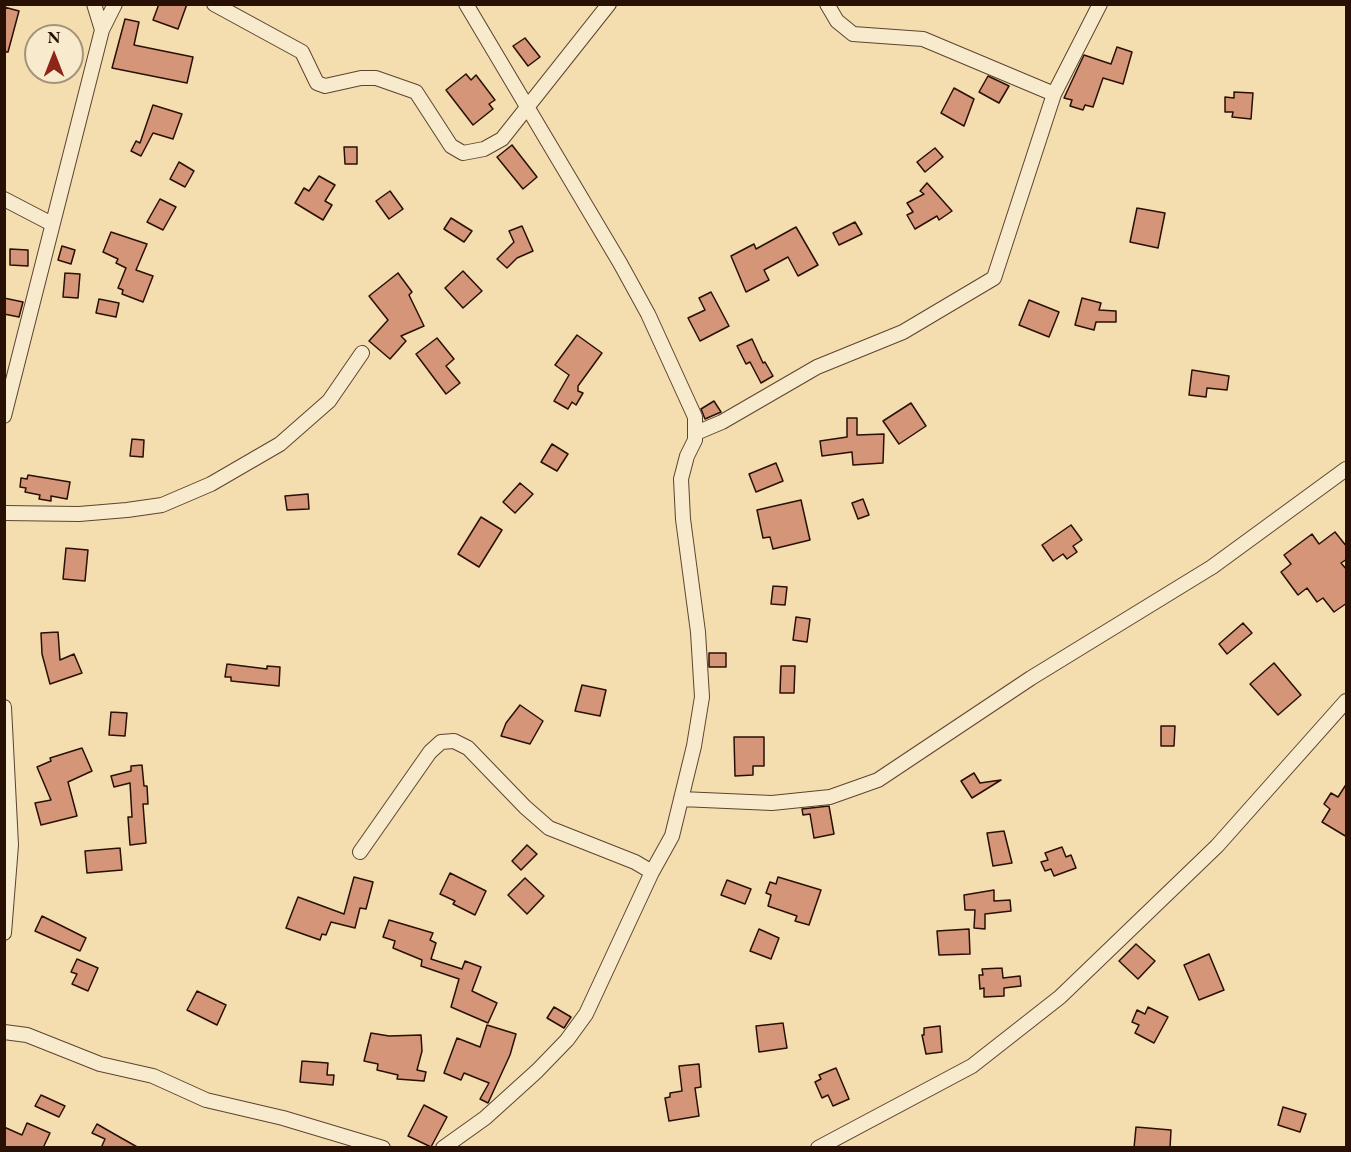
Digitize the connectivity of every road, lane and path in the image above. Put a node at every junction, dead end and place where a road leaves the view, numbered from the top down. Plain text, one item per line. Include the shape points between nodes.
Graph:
1 (94, 4) edge
2 (115, 4) edge
3 (214, 4) edge
4 (466, 4) edge
5 (609, 4) edge
6 (828, 4) edge
7 (1100, 4) edge
8 (102, 30) junction
9 (1054, 94) junction
10 (528, 108) junction
11 (4, 199) edge
12 (52, 224) junction
13 (362, 353) dead end
14 (4, 416) edge
15 (696, 433) junction
16 (1347, 468) edge
17 (4, 513) edge
18 (1347, 701) edge
19 (4, 707) edge
20 (681, 799) junction
21 (360, 852) dead end
22 (652, 872) junction
23 (4, 933) edge
24 (4, 1032) edge
25 (382, 1148) edge
26 (443, 1148) edge
27 (818, 1148) edge

1 - 8 street
2 - 8 street
3 - 10 street via 302,52 317,82 325,86 376,78 416,92 451,146 463,153 484,149 502,139
4 - 10 street
5 - 10 street
6 - 9 street via 837,21 853,34 923,39
7 - 9 street
8 - 12 street
9 - 15 street via 994,278 903,332 817,367
10 - 15 street via 648,314 695,417
11 - 12 street
12 - 14 street
13 - 17 street via 329,401 280,444 211,484 162,505 128,510
15 - 20 street via 681,479 702,697
16 - 20 street via 1212,567 1031,678 878,780 830,797 772,803
18 - 27 street via 1217,846 1060,997 972,1066
19 - 23 street via 11,845
20 - 22 street via 672,836
21 - 22 street via 430,752 441,742 454,741 468,748 549,828
22 - 26 street via 586,1014 567,1040 485,1118
24 - 25 street via 27,1035 100,1064 153,1076 206,1100 284,1118

